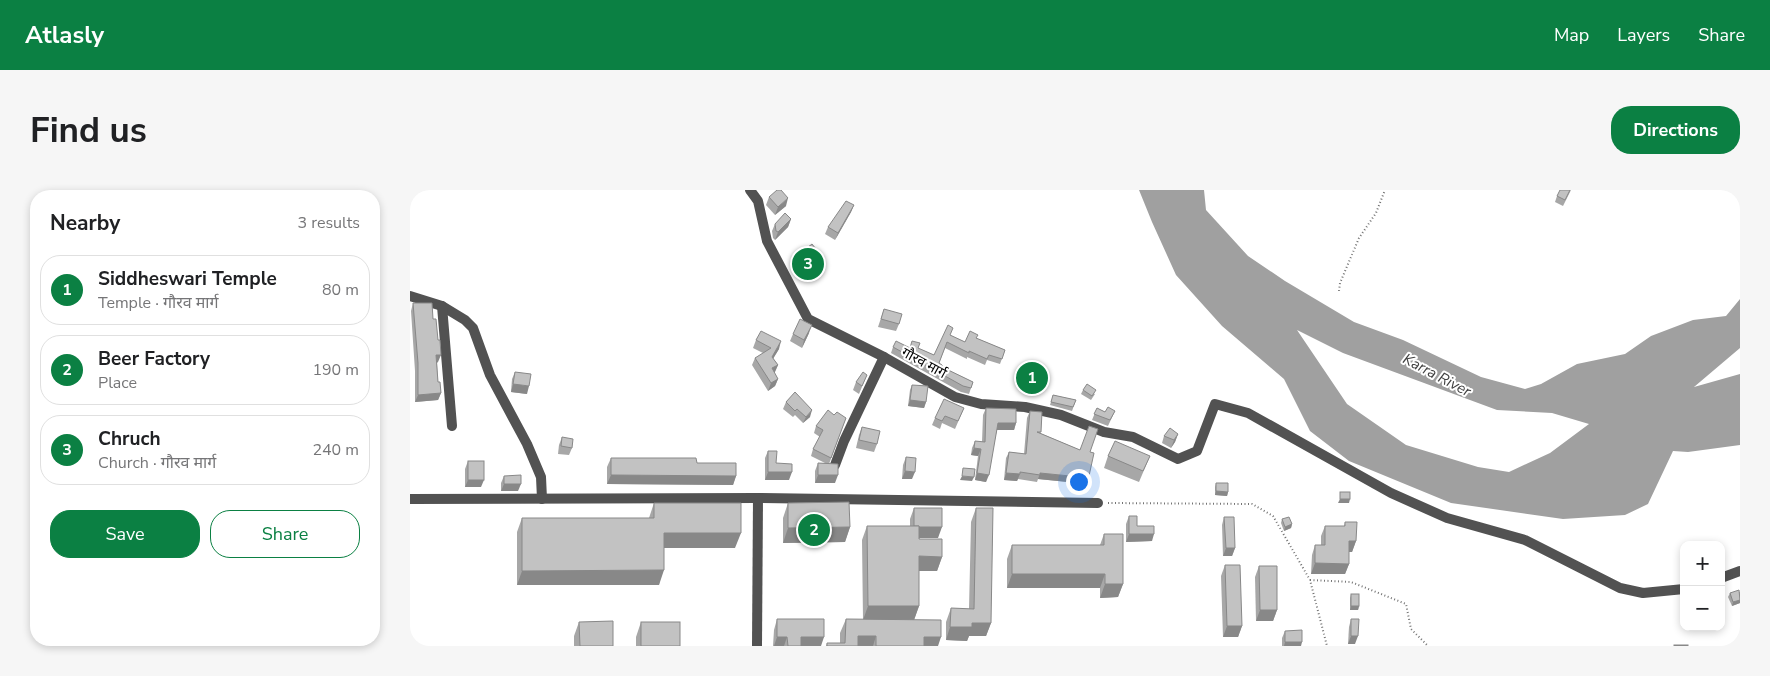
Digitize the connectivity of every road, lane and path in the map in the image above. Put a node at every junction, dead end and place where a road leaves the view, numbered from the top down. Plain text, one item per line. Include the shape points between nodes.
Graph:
1 (750, 190) edge
2 (1384, 190) edge
3 (1339, 291) dead end
4 (410, 296) edge
5 (442, 306) junction
6 (884, 357) junction
7 (452, 426) dead end
8 (835, 465) edge
9 (542, 498) junction
10 (758, 498) junction
11 (410, 499) edge
12 (1098, 503) joint
13 (1740, 571) edge
14 (1725, 577) edge
15 (1310, 580) junction
16 (1680, 589) edge
17 (756, 646) edge
18 (1327, 646) edge
19 (1428, 646) edge

1 - 6 street, गौरव मार्ग via 758,201 767,242 808,319
2 - 3 path via 1376,213 1359,238
4 - 5 street
5 - 7 street
5 - 9 street via 473,328 490,375 541,477
6 - 8 street
6 - 16 street, गौरव मार्ग via 955,397 981,404 1025,407 1061,415 1104,432 1133,437 1178,459 1197,451 1215,404 1248,413 1391,493 1447,518 1525,540 1620,588 1643,593
9 - 10 street
9 - 11 street
10 - 12 street
10 - 17 street
12 - 15 path via 1252,504 1273,516
13 - 14 street
15 - 18 path
15 - 19 path via 1351,582 1406,604 1411,629

